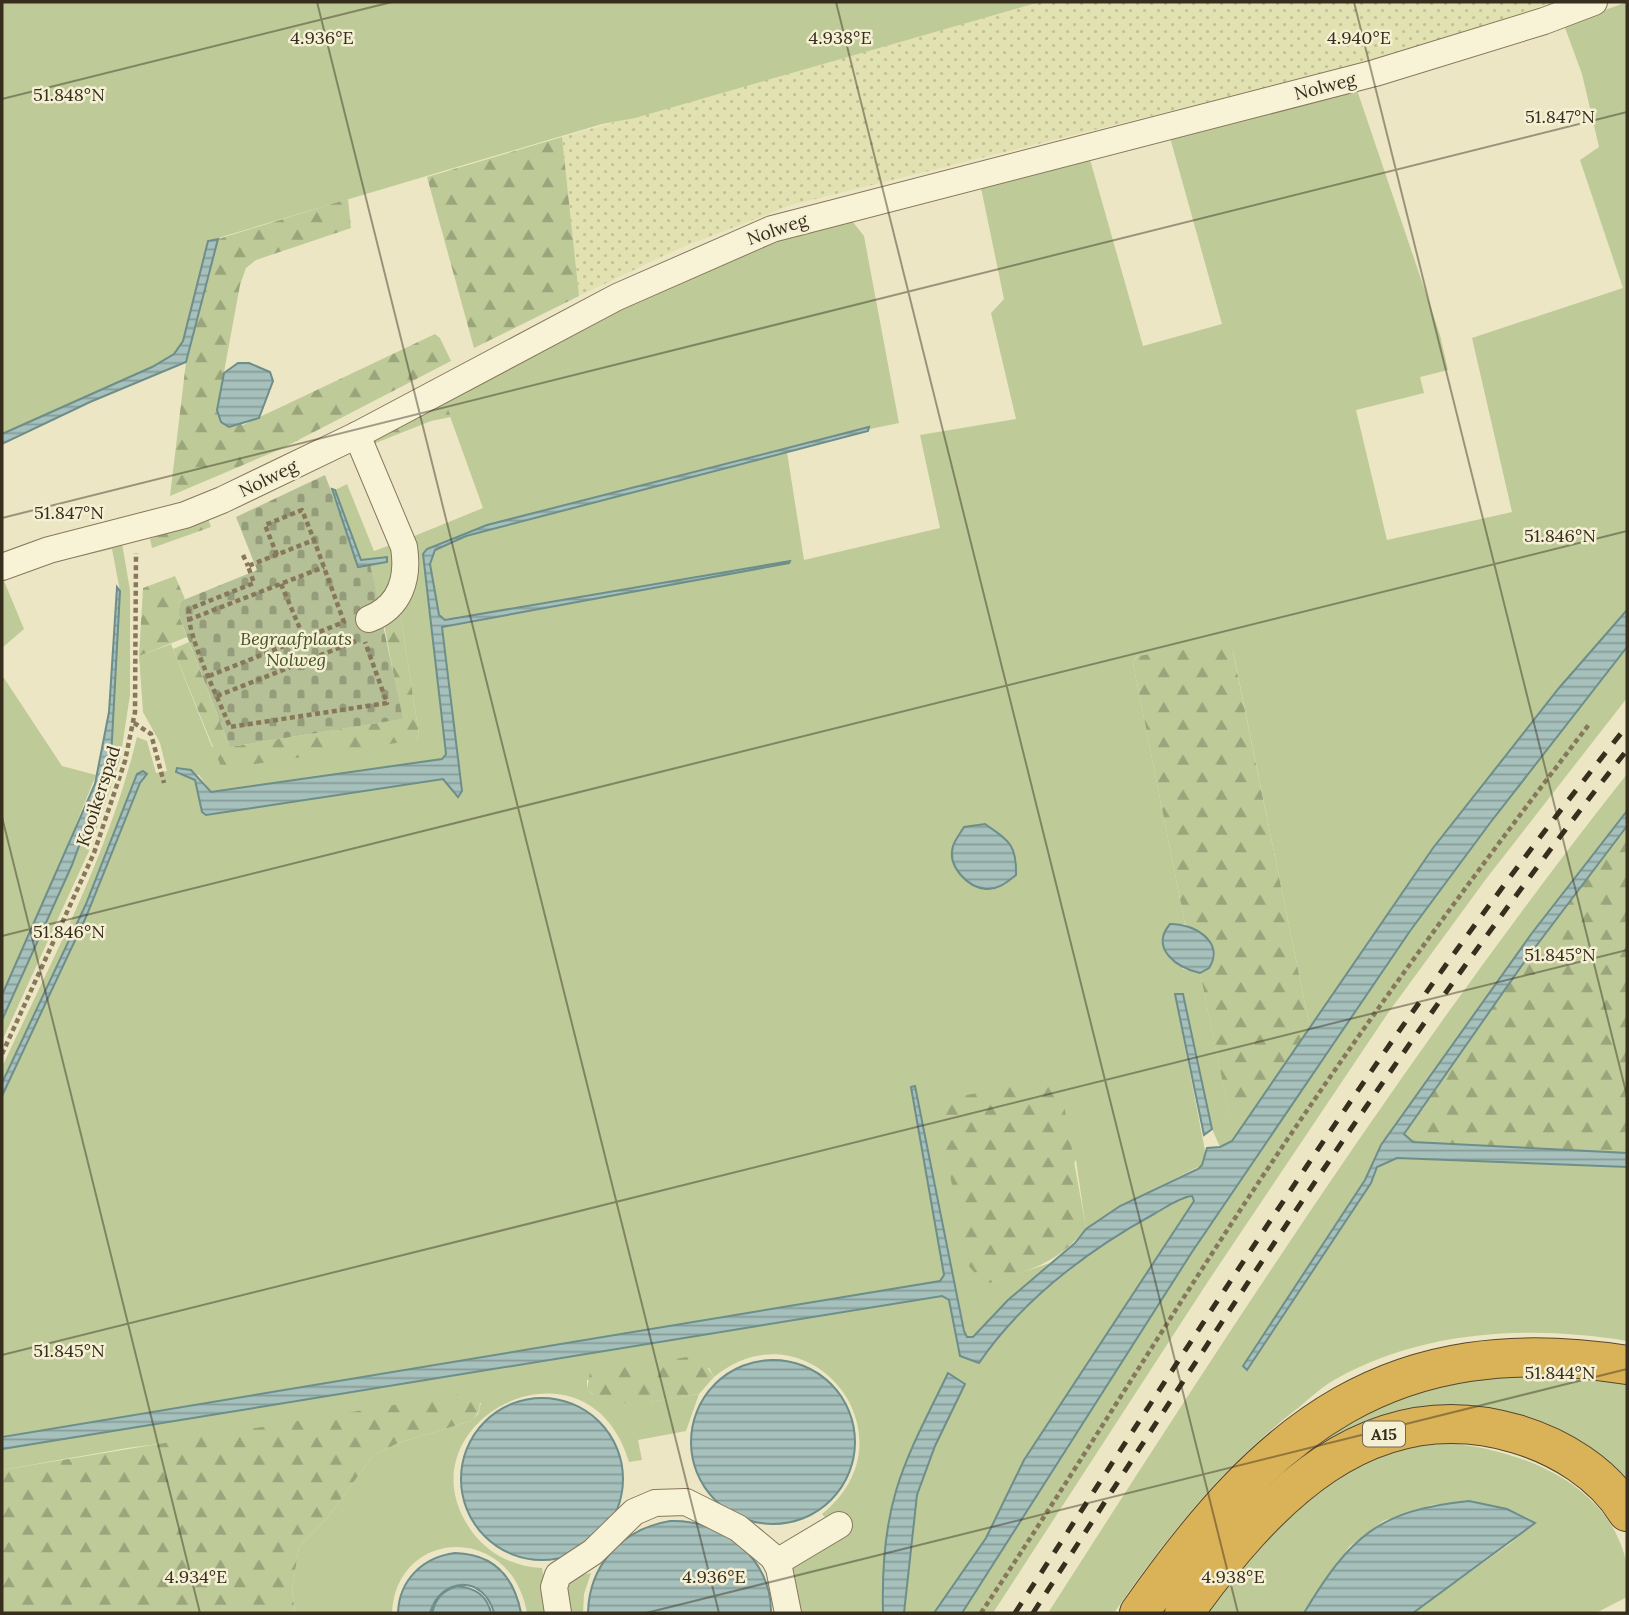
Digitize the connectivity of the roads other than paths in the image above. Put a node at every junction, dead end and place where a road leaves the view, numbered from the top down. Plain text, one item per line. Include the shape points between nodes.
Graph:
1 (1594, 2) edge
2 (357, 435) junction
3 (2, 567) edge
4 (366, 629) road end
5 (1627, 1365) edge
6 (1627, 1512) edge
7 (839, 1525) dead end
8 (777, 1562) junction
9 (558, 1613) edge
10 (788, 1613) edge
11 (1139, 1613) edge
12 (1184, 1613) edge

1 - 2 street, Nolweg via 1375,73 772,229 617,297
2 - 3 street, Nolweg via 184,515
2 - 4 street via 406,561 401,588 391,607
5 - 11 highway, A15 via 1542,1355 1469,1360 1391,1382 1356,1398 1324,1415 1265,1462 1200,1533
6 - 12 highway, A15 via 1608,1487 1544,1442 1479,1424 1414,1427 1343,1451 1311,1472 1240,1542
7 - 8 street
8 - 9 street via 738,1528 702,1508 676,1500 654,1503 634,1512 593,1552 558,1574 554,1587
8 - 10 street

